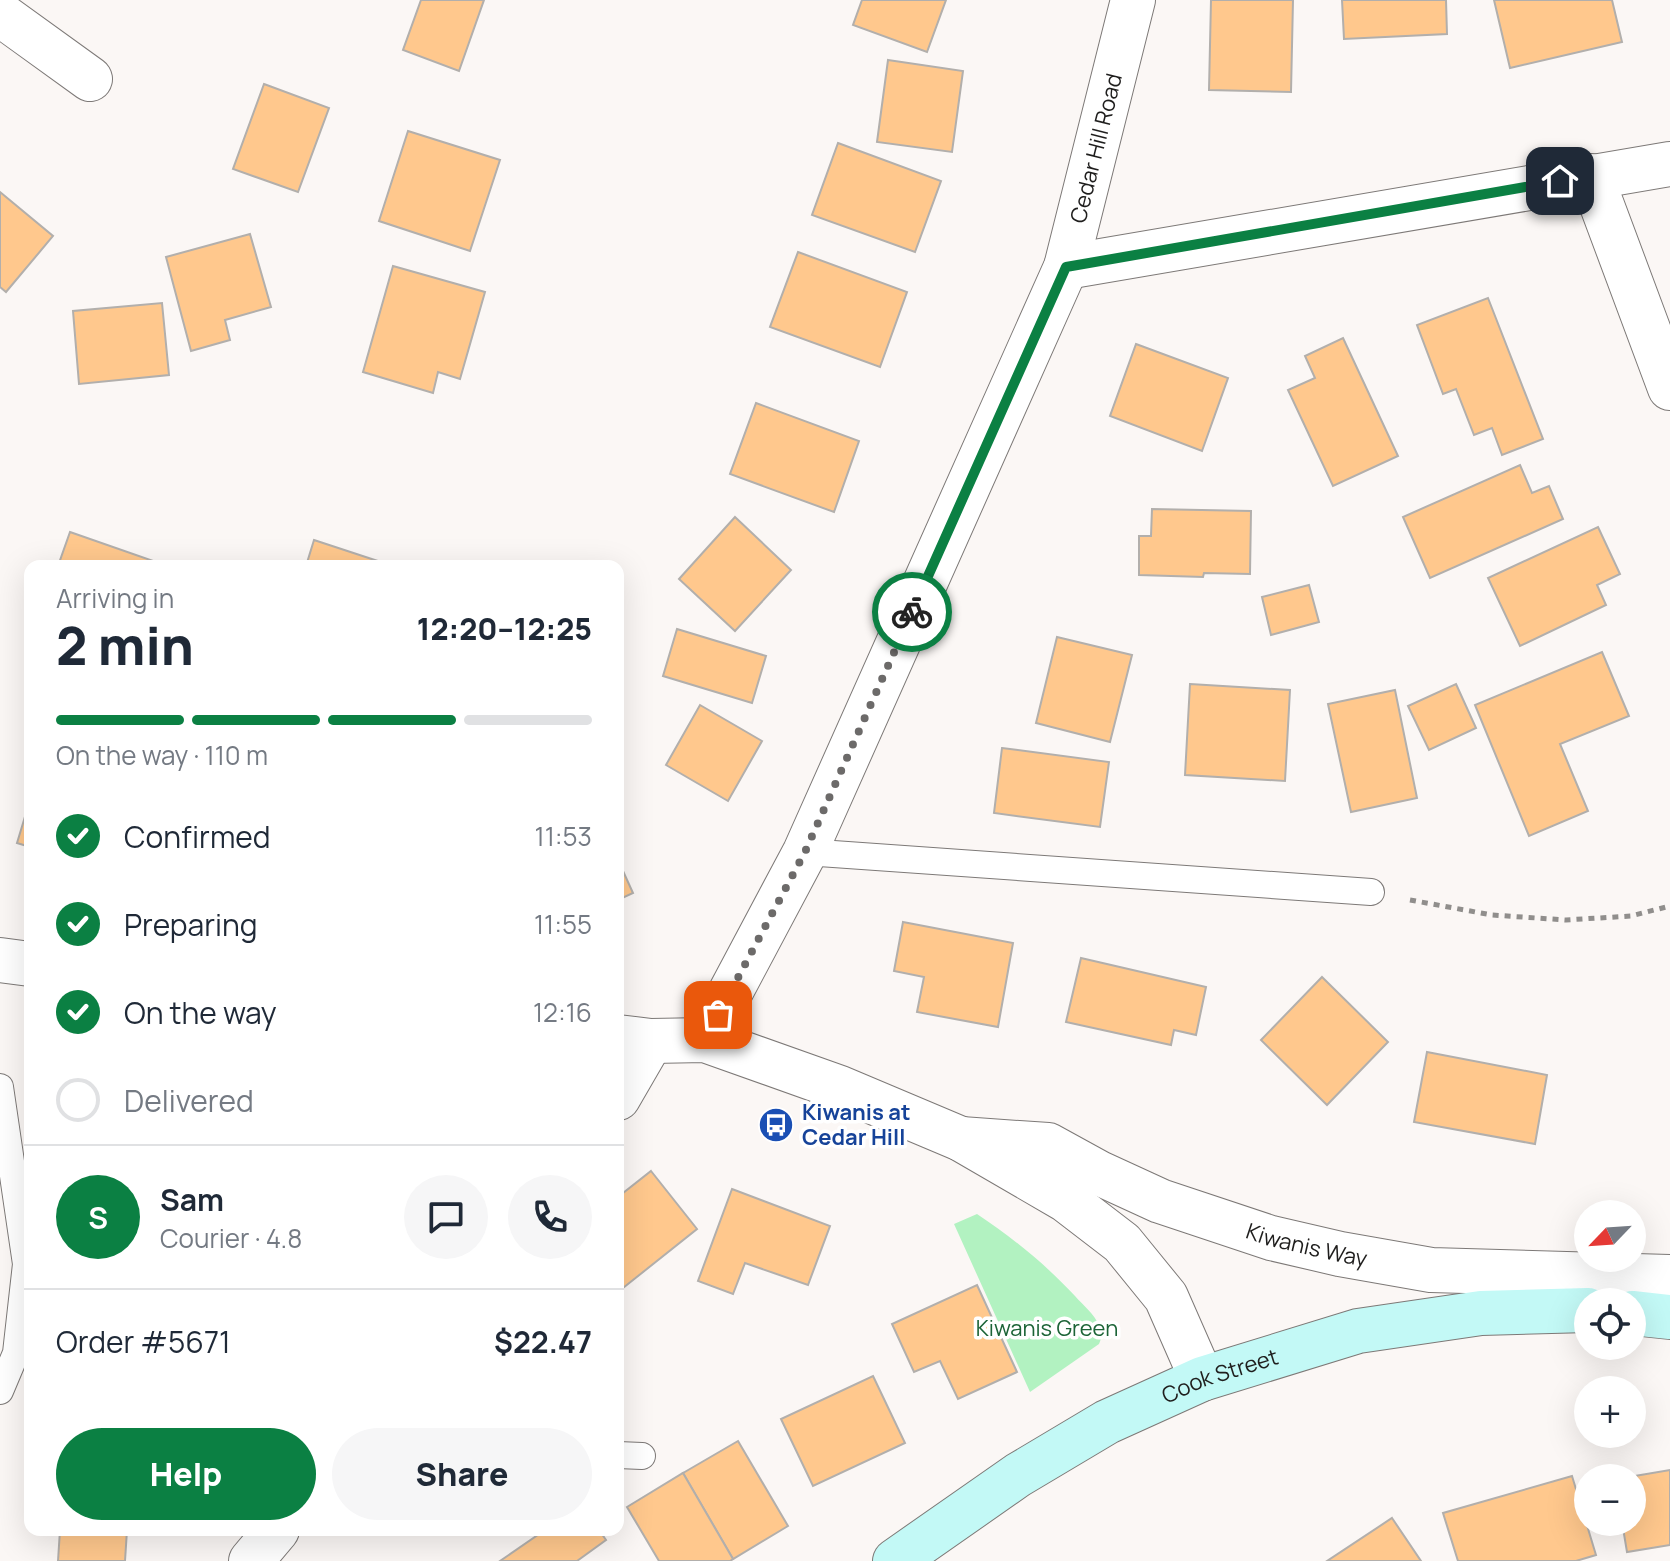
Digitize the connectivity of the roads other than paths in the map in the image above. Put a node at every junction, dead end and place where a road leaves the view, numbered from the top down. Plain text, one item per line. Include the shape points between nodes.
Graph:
1 (1133, 0) edge
2 (0, 14) edge
3 (90, 79) dead end
4 (1670, 164) edge
5 (1591, 176) junction
6 (1066, 267) junction
7 (1670, 388) edge
8 (805, 852) junction
9 (1371, 892) road end
10 (0, 960) edge
11 (24, 963) edge
12 (635, 1039) edge
13 (705, 1040) junction
14 (624, 1077) edge
15 (0, 1087) edge
16 (961, 1139) junction
17 (24, 1250) edge
18 (1670, 1277) edge
19 (24, 1282) edge
20 (1574, 1310) edge
21 (1646, 1314) edge
22 (1670, 1317) edge
23 (1202, 1379) junction
24 (0, 1391) edge
25 (272, 1536) edge
26 (251, 1561) edge
27 (895, 1561) edge

1 - 6 street, Cedar Hill Road
2 - 3 street
4 - 5 street
5 - 6 street
5 - 7 street
6 - 8 street, Cedar Hill Road
8 - 9 lane
8 - 13 street, Cedar Hill Road
10 - 11 street
12 - 13 street
12 - 14 street
13 - 16 street, Kiwanis Way
15 - 17 lane
16 - 18 street, Kiwanis Way via 1048,1145 1160,1201 1271,1238 1340,1254 1431,1270
16 - 23 street, Kiwanis Way via 1066,1200 1122,1243 1166,1297
19 - 24 lane via 16,1353
20 - 23 main road, Cook Street via 1481,1313 1358,1331
21 - 22 main road
23 - 27 main road, Cook Street via 1107,1422 1018,1475
25 - 26 street

